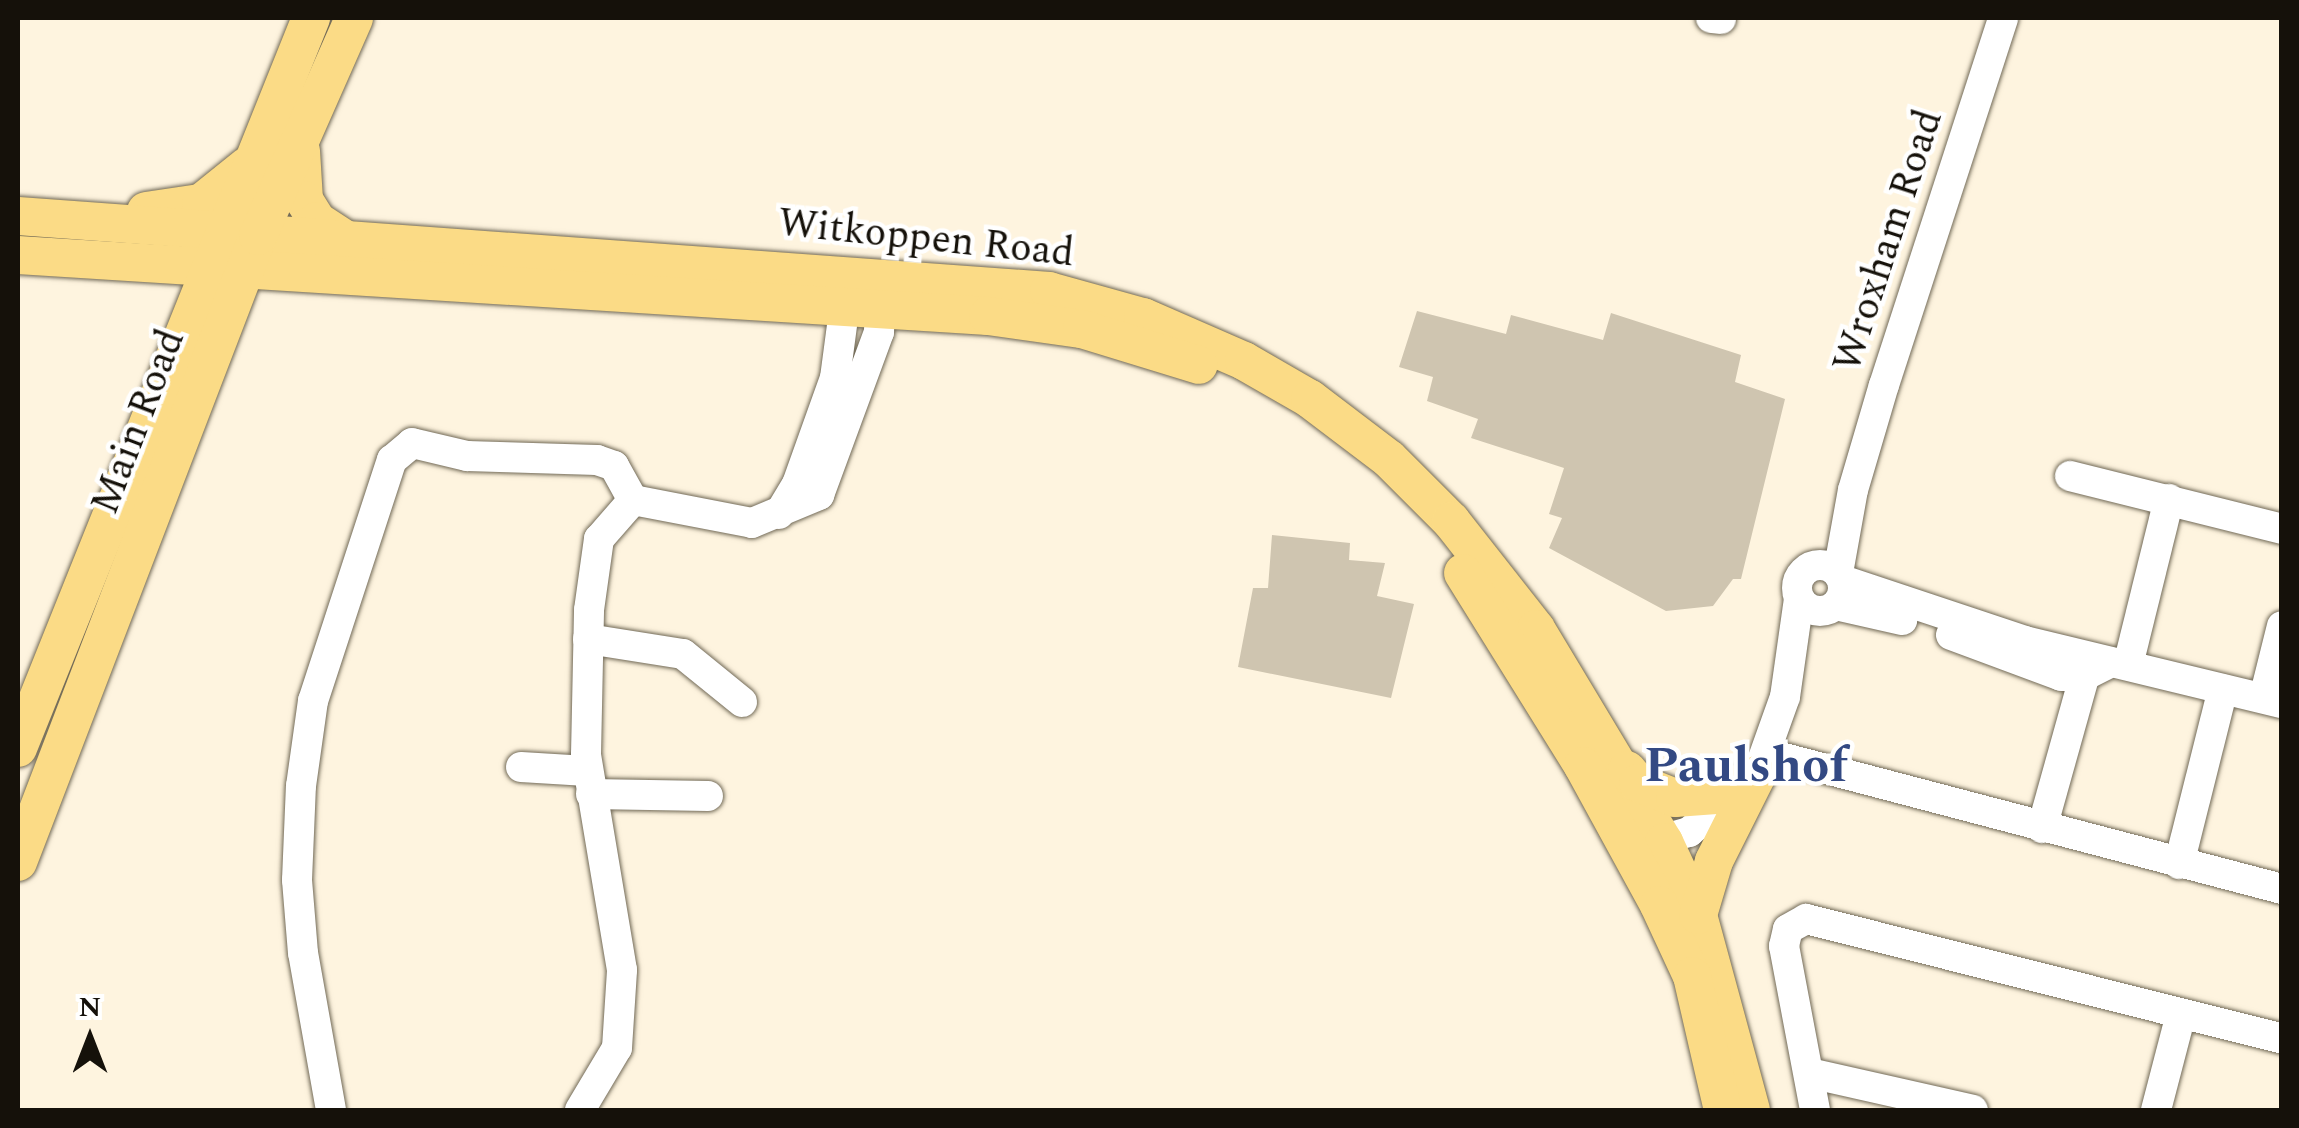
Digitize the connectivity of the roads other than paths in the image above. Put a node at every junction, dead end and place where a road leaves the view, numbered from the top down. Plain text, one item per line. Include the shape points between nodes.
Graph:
1 (311, 18) edge
2 (354, 18) edge
3 (1710, 18) edge
4 (2004, 18) edge
5 (1720, 19) edge
6 (304, 134) junction
7 (251, 162) junction
8 (18, 216) edge
9 (69, 220) junction
10 (241, 234) junction
11 (348, 241) junction
12 (18, 255) edge
13 (228, 271) junction
14 (864, 292) junction
15 (1139, 330) junction
16 (2070, 476) dead end
17 (633, 500) junction
18 (2169, 500) junction
19 (2282, 529) edge
20 (1832, 586) junction
21 (2282, 626) edge
22 (588, 638) junction
23 (2103, 665) junction
24 (2223, 689) junction
25 (1785, 697) junction
26 (2273, 701) edge
27 (742, 702) dead end
28 (1603, 741) junction
29 (18, 748) edge
30 (1763, 764) junction
31 (521, 767) dead end
32 (589, 783) junction
33 (708, 796) dead end
34 (2042, 828) junction
35 (1647, 844) junction
36 (18, 862) edge
37 (2178, 864) junction
38 (2282, 889) edge
39 (1698, 915) junction
40 (2181, 1014) junction
41 (2282, 1039) edge
42 (1809, 1074) junction
43 (331, 1110) edge
44 (580, 1110) edge
45 (1723, 1110) edge
46 (1751, 1110) edge
47 (1815, 1110) edge
48 (1973, 1110) edge
49 (2156, 1110) edge

1 - 7 main road, Main Road
2 - 6 main road, Main Road
3 - 5 street
4 - 20 street, Wroxham Road via 1853,490
6 - 10 main road, Main Road
6 - 11 main road via 304,200 317,220
7 - 9 main road via 201,203
7 - 10 main road, Main Road
8 - 9 main road, Witkoppen Road
9 - 10 main road, Witkoppen Road
10 - 11 main road, Witkoppen Road
10 - 13 main road, Main Road
11 - 14 main road, Witkoppen Road
12 - 13 main road, Witkoppen Road
13 - 14 main road, Witkoppen Road
13 - 29 main road, Main Road
13 - 36 main road, Main Road
14 - 15 main road, Witkoppen Road via 1049,291 1087,316
14 - 17 street via 878,332 826,442 818,495 752,523
15 - 28 main road, Witkoppen Road via 1310,398 1389,459 1451,521 1536,628
15 - 35 main road, Witkoppen Road via 1326,436 1385,484 1473,585
16 - 18 street
17 - 22 street via 599,539
17 - 43 street via 605,461 467,456 412,443 392,460 313,701 301,786 297,880 303,953
18 - 19 street
18 - 23 street
20 - 23 street
20 - 25 street, Wroxham Road
20 - 25 street, Wroxham Road via 1798,577
21 - 26 street
22 - 27 street via 683,654
22 - 32 street
23 - 24 street
23 - 34 street
24 - 26 street
24 - 37 street
25 - 30 street, Wroxham Road
28 - 30 main road via 1638,783 1675,798 1716,795
28 - 35 main road, Witkoppen Road
30 - 34 street
30 - 35 street via 1689,832
30 - 39 main road via 1714,860
31 - 32 street
32 - 33 street
32 - 44 street via 622,984 616,1048
34 - 37 street
35 - 39 main road, Witkoppen Road
35 - 45 main road, Witkoppen Road via 1692,976
37 - 38 street
39 - 46 main road, Witkoppen Road
40 - 41 street
40 - 42 street via 1806,918 1788,929 1784,946
40 - 49 street
42 - 47 street
42 - 48 street

